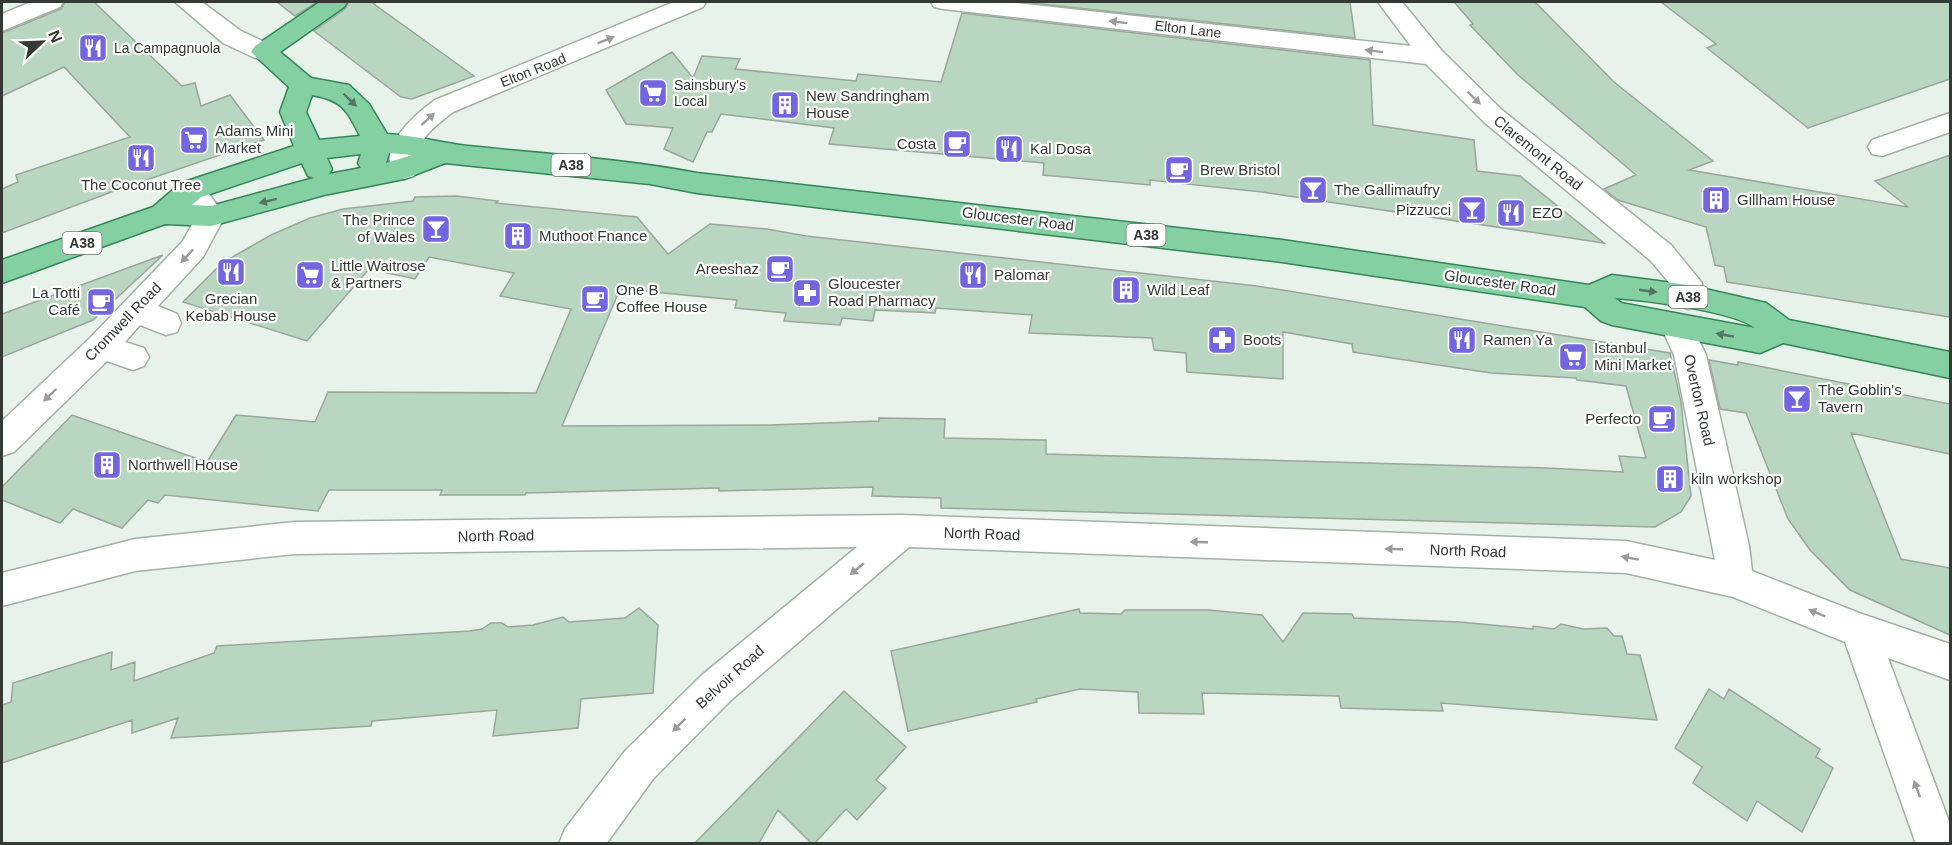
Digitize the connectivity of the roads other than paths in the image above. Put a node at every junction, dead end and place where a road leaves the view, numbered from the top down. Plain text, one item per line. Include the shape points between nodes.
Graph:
1 (51, 2) edge
2 (187, 2) edge
3 (335, 2) edge
4 (694, 2) edge
5 (943, 2) edge
6 (1390, 2) edge
7 (2, 23) edge
8 (264, 52) junction
9 (1432, 57) junction
10 (303, 85) junction
11 (1950, 122) edge
12 (378, 143) junction
13 (1882, 147) dead end
14 (310, 151) junction
15 (405, 156) junction
16 (369, 175) junction
17 (324, 185) junction
18 (191, 190) junction
19 (163, 214) junction
20 (211, 216) junction
21 (2, 272) edge
22 (135, 310) junction
23 (1682, 312) junction
24 (166, 323) dead end
25 (101, 347) junction
26 (133, 357) dead end
27 (1950, 365) edge
28 (2, 442) edge
29 (902, 531) junction
30 (1736, 581) junction
31 (2, 590) edge
32 (1858, 630) junction
33 (1950, 662) edge
34 (580, 843) edge
35 (1937, 843) edge

1 - 7 street
2 - 8 street via 232,37
3 - 8 main road
15 -> 4 street, Elton Road via 425,121 444,106 544,56
9 -> 5 street, Elton Lane
6 - 9 street, Claremont Road
8 - 10 main road
9 -> 23 street, Claremont Road via 1493,116 1661,253 1687,283
10 -> 12 main road via 340,91 360,110
10 - 14 main road via 293,112
11 - 13 street
12 - 14 main road, A38
12 - 15 main road, Gloucester Road / A38
12 - 16 main road
14 - 17 main road
14 - 18 main road, A38
15 - 16 main road, Gloucester Road / A38
15 - 23 main road, Gloucester Road / A38 via 443,153 650,174 697,183 1271,250 1593,297 1612,313
16 - 17 main road, A38
17 -> 20 main road, A38
18 - 19 main road, A38
18 - 20 street
19 - 20 main road, A38
19 - 21 main road, A38
20 -> 22 street, Cromwell Road via 193,249
22 - 24 street
22 - 25 street, Cromwell Road
23 - 27 main road, Gloucester Road / A38 via 1760,341 1780,330
23 - 30 street, Overton Road
25 - 26 street
25 -> 28 street, Cromwell Road
30 -> 29 street, North Road via 1626,557
29 - 31 street, North Road via 295,538 135,555
29 -> 34 street, Belvoir Road via 716,687 639,765
32 -> 30 street, North Road
32 - 33 street, North Road
35 -> 32 street

